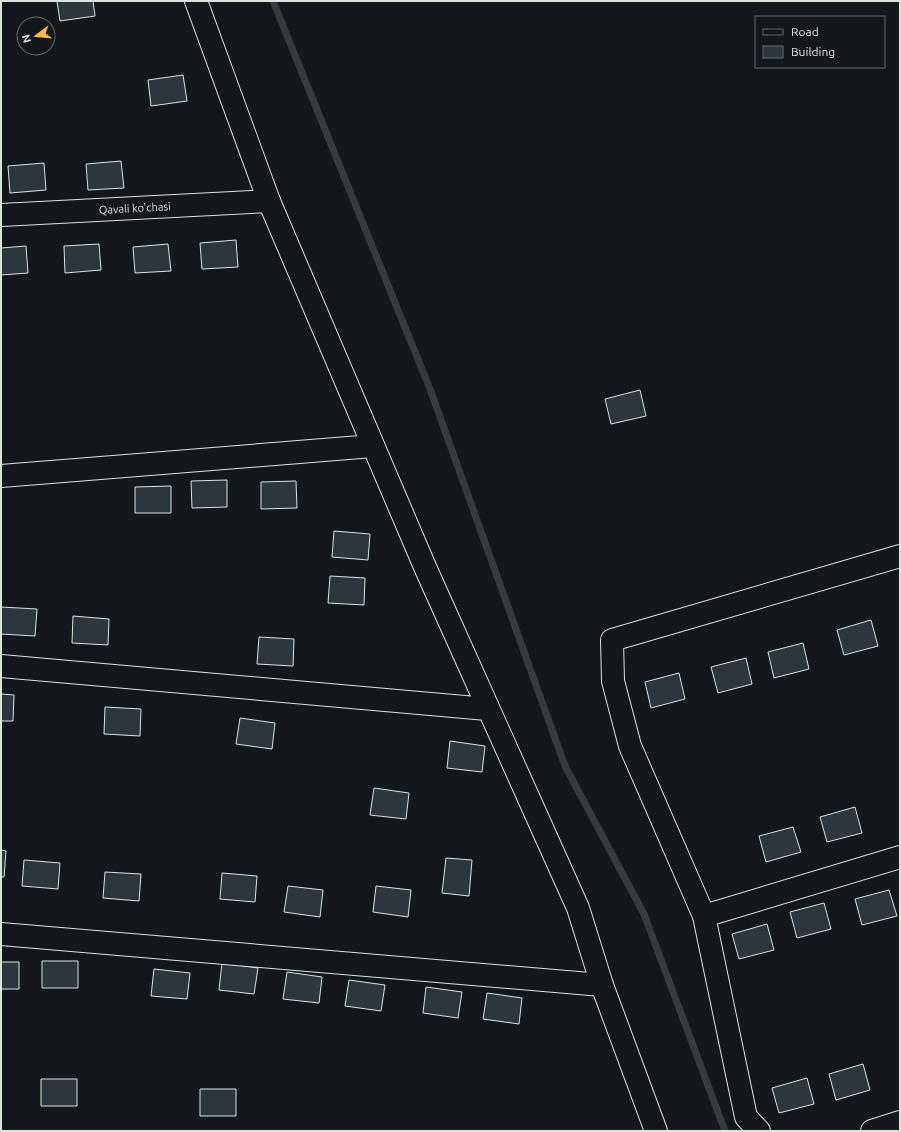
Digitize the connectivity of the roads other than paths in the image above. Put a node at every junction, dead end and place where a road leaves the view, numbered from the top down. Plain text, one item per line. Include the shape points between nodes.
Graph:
1 (196, 1) edge
2 (269, 201) junction
3 (1, 215) edge
4 (373, 446) junction
5 (1, 476) edge
6 (900, 556) edge
7 (1, 666) edge
8 (487, 709) junction
9 (900, 857) edge
10 (704, 916) junction
11 (1, 934) edge
12 (602, 985) junction
13 (900, 1122) edge
14 (656, 1131) edge
15 (759, 1131) edge
16 (872, 1131) edge

1 - 2 street
2 - 3 street, Qavali ko'chasi
2 - 4 street
4 - 5 street
4 - 8 street
6 - 10 street via 612,640 613,681 630,746
7 - 8 street
8 - 12 street via 578,908
9 - 10 street
10 - 15 street via 746,1117
11 - 12 street
12 - 14 street
13 - 16 street

